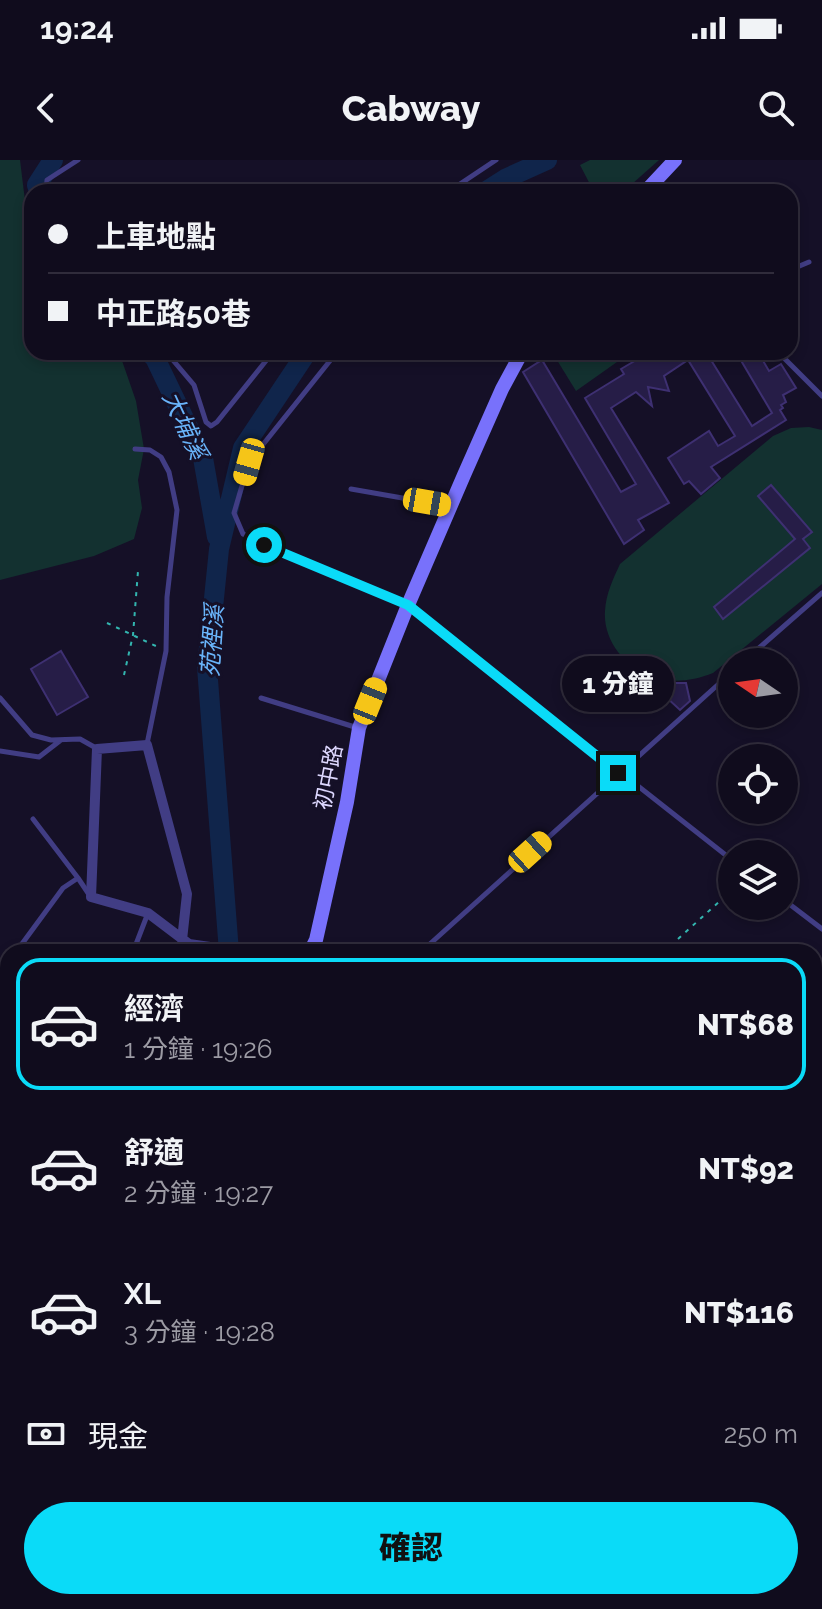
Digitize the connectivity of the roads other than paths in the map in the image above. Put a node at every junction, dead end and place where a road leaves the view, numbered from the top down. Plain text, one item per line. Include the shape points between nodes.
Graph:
1 (78, 160) edge
2 (496, 160) edge
3 (675, 160) edge
4 (47, 184) edge
5 (460, 184) edge
6 (652, 184) edge
7 (809, 262) dead end
8 (798, 267) edge
9 (173, 360) edge
10 (267, 360) edge
11 (331, 360) edge
12 (518, 360) edge
13 (786, 360) edge
14 (822, 396) edge
15 (135, 449) dead end
16 (351, 489) dead end
17 (452, 507) junction
18 (822, 593) edge
19 (408, 605) junction
20 (759, 648) edge
21 (718, 684) edge
22 (0, 698) edge
23 (261, 698) dead end
24 (359, 728) junction
25 (62, 740) junction
26 (147, 745) junction
27 (97, 749) junction
28 (0, 751) edge
29 (618, 773) junction
30 (33, 819) dead end
31 (718, 849) edge
32 (78, 878) junction
33 (91, 897) junction
34 (798, 911) edge
35 (148, 913) junction
36 (822, 929) edge
37 (185, 942) junction
38 (22, 944) edge
39 (136, 944) edge
40 (197, 944) edge
41 (314, 944) edge
42 (430, 944) edge

1 - 4 lane
2 - 5 lane
3 - 6 street
7 - 8 lane
9 - 10 lane via 194,385 211,426
11 - 19 lane via 249,462 234,513 243,534
12 - 17 street, 初中路
13 - 14 lane
15 - 26 lane via 161,457 177,510 166,651
16 - 17 lane
17 - 19 street, 初中路
18 - 20 lane
19 - 24 street, 初中路
19 - 29 lane
21 - 29 lane
22 - 25 lane via 32,735
23 - 24 lane
24 - 41 street, 初中路
25 - 27 lane via 80,739
25 - 28 lane via 39,757
26 - 27 street
26 - 37 street via 187,894
27 - 33 street
29 - 31 lane
29 - 42 lane
30 - 32 lane
32 - 33 lane
32 - 38 lane via 63,888
33 - 35 street
34 - 36 lane
35 - 37 street
35 - 39 lane
37 - 40 street

